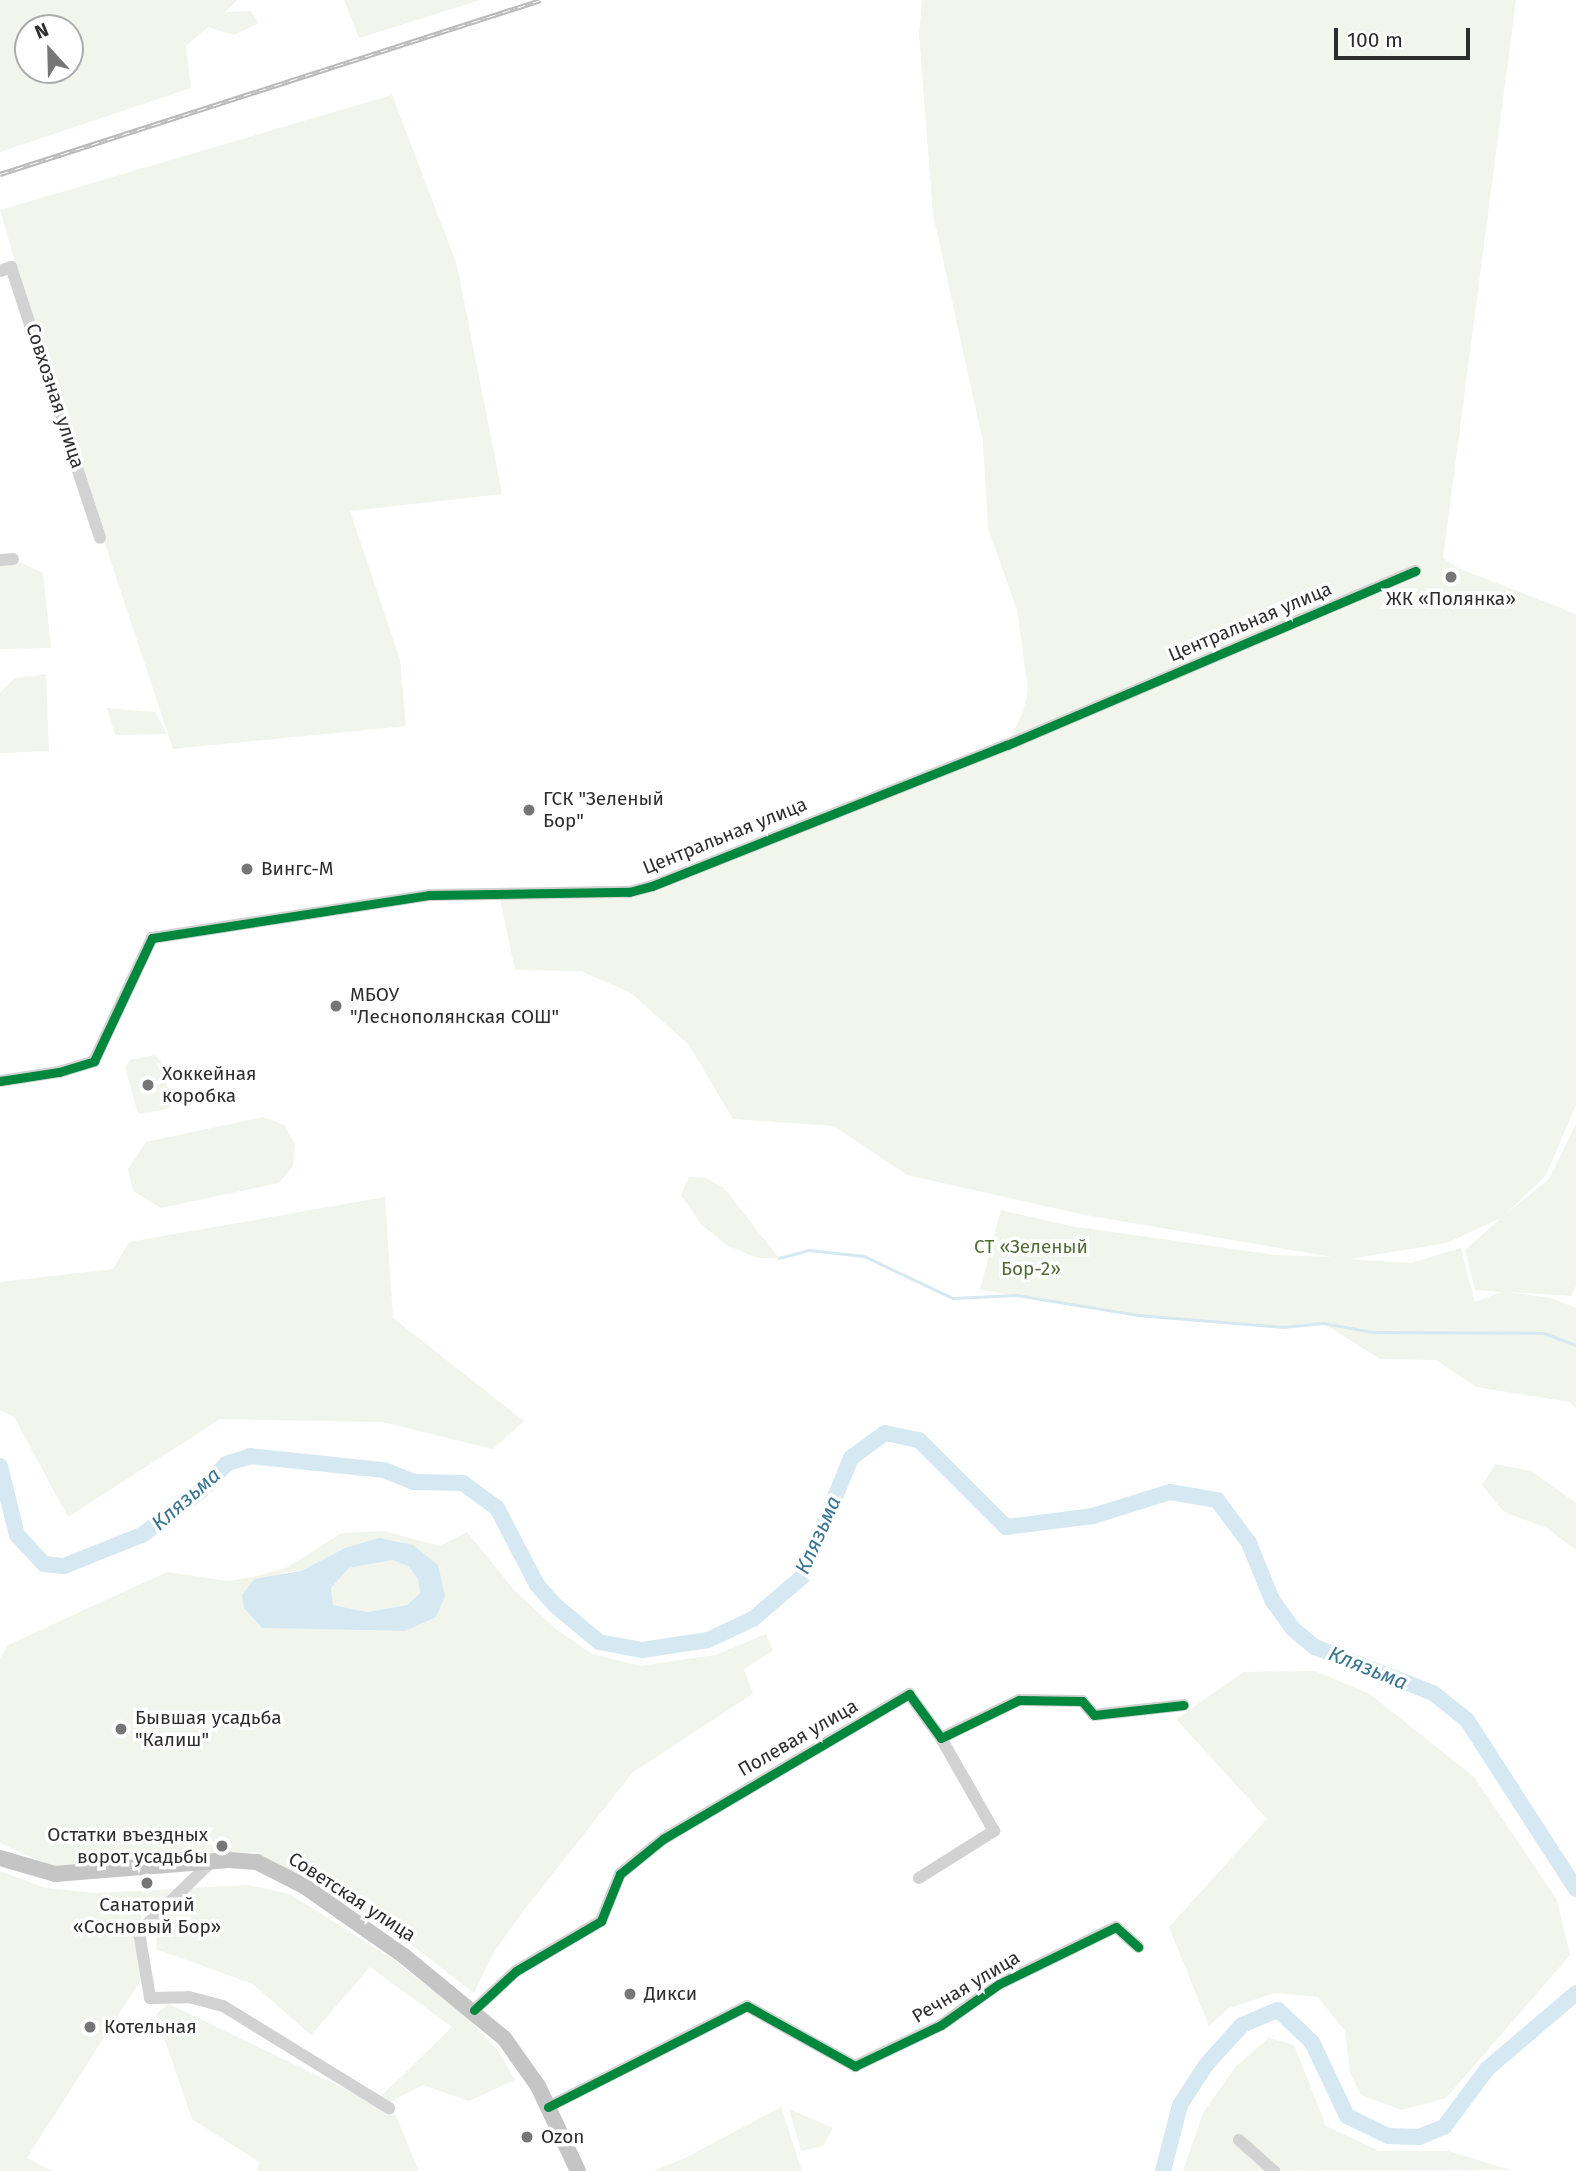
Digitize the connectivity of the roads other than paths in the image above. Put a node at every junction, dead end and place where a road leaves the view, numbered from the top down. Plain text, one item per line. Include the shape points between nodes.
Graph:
1 (0, 271) edge
2 (100, 538) dead end
3 (1415, 571) dead end
4 (0, 1081) edge
5 (1183, 1705) dead end
6 (942, 1738) junction
7 (0, 1858) edge
8 (212, 1861) junction
9 (919, 1878) dead end
10 (1138, 1947) dead end
11 (474, 2010) junction
12 (548, 2107) junction
13 (389, 2108) dead end
14 (1239, 2140) dead end
15 (578, 2171) edge
16 (1273, 2171) edge

1 - 2 street, Совхозная улица via 12,267
3 - 4 street, Центральная улица via 1007,745 652,886 629,892 429,895 152,938 94,1061
5 - 6 street via 1094,1715 1082,1701 1019,1700
6 - 9 street via 994,1831
6 - 11 street, Полевая улица via 909,1694 703,1813 620,1874 601,1921 516,1971
7 - 8 main road, Советская улица via 55,1874
8 - 11 main road, Советская улица via 257,1862 304,1886
8 - 13 street via 139,1932 150,1998 189,1997 223,2006
10 - 12 street, Речная улица via 1116,1927 999,1984 941,2025 855,2066 747,2006
11 - 12 main road, Советская улица via 525,2066
12 - 15 main road, Советская улица
14 - 16 street

